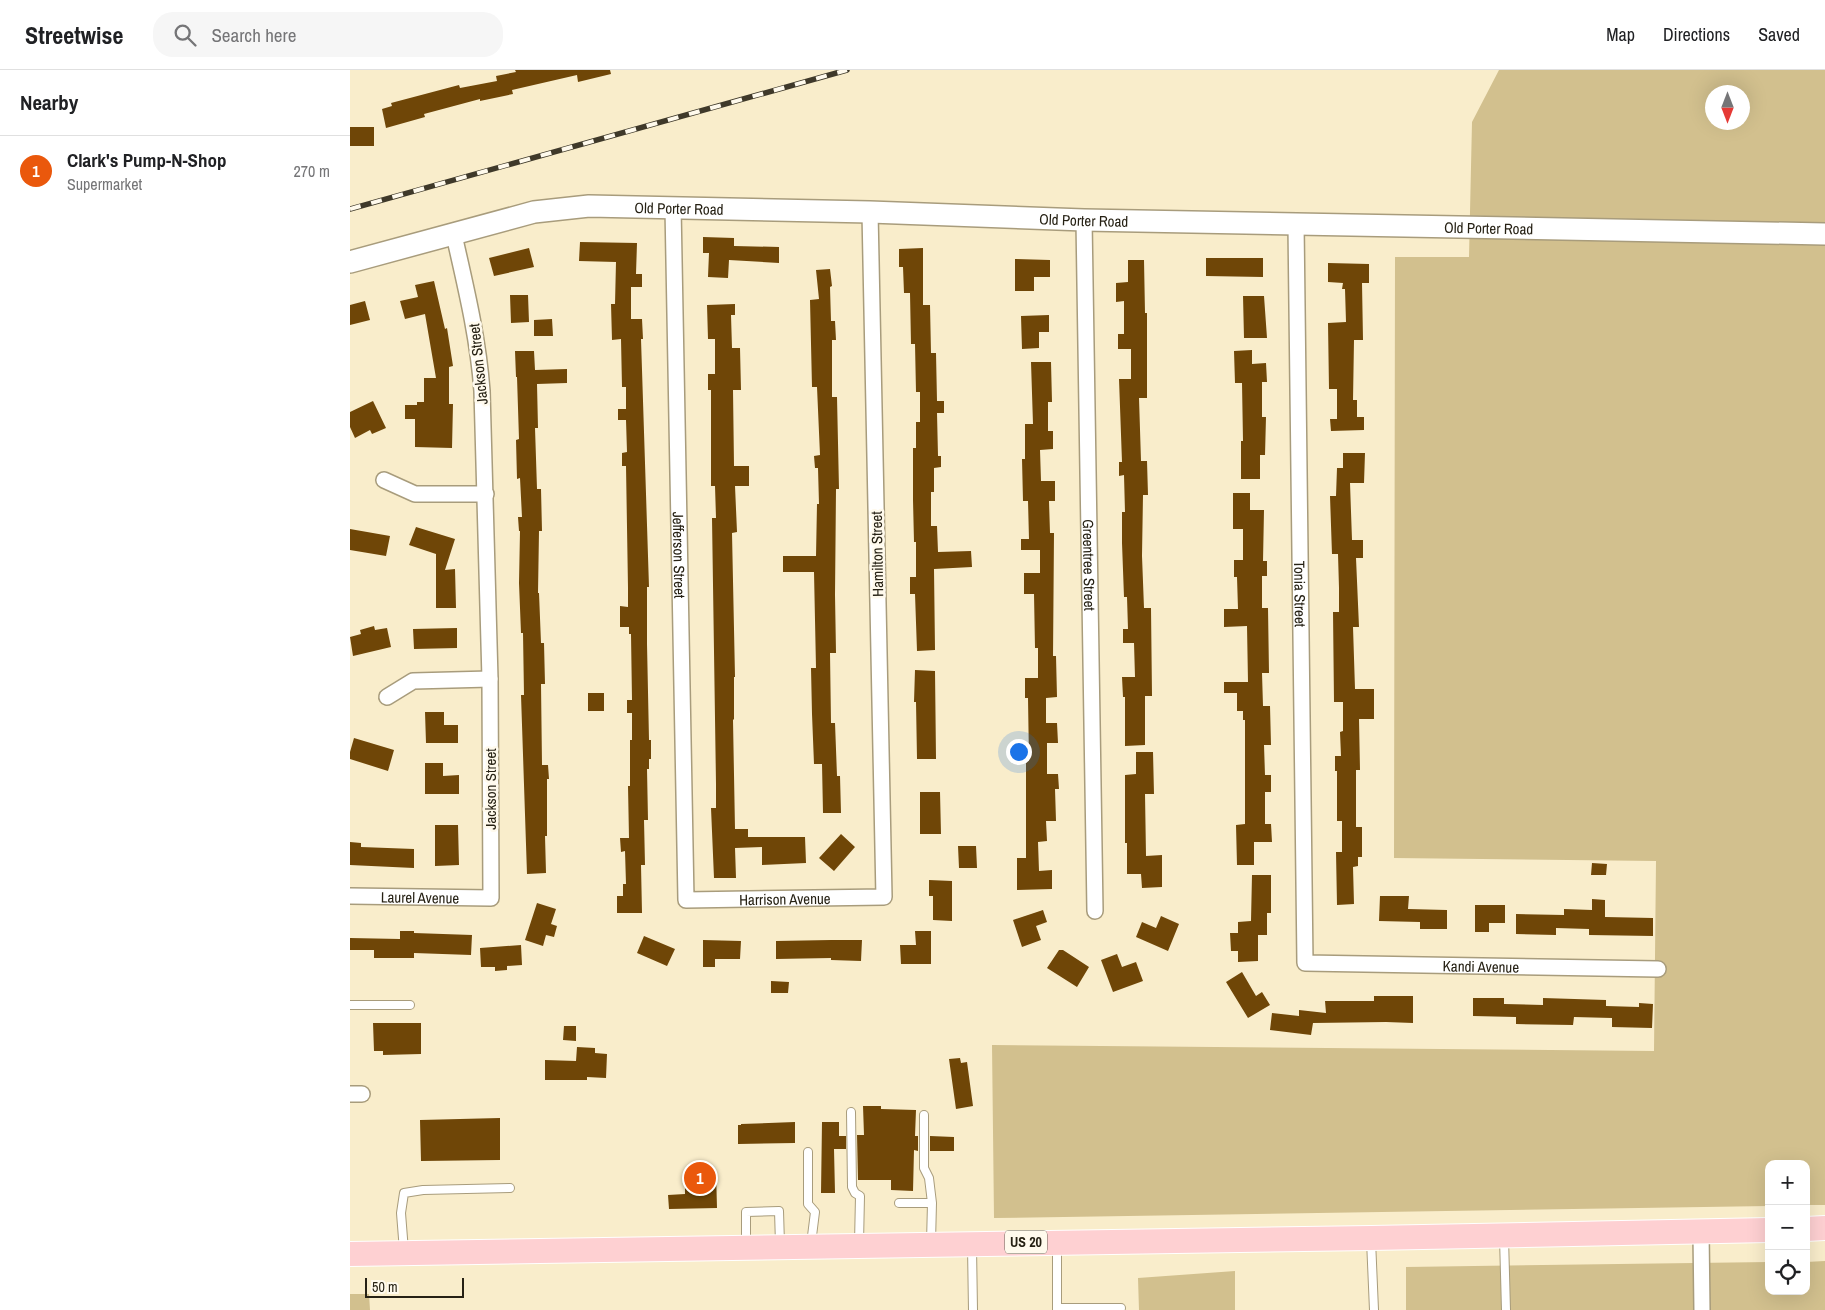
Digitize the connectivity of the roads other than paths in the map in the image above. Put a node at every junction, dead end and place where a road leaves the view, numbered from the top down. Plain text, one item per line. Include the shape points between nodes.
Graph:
1 (673, 207) junction
2 (870, 212) junction
3 (1084, 220) junction
4 (1296, 224) junction
5 (1825, 234) edge
6 (454, 235) junction
7 (350, 262) edge
8 (384, 480) dead end
9 (486, 494) junction
10 (490, 679) junction
11 (387, 697) dead end
12 (350, 896) edge
13 (884, 897) joint
14 (491, 898) joint
15 (686, 900) joint
16 (1095, 911) dead end
17 (1305, 963) joint
18 (1658, 969) dead end
19 (350, 1005) edge
20 (410, 1005) dead end
21 (851, 1112) dead end
22 (924, 1115) dead end
23 (808, 1152) dead end
24 (510, 1188) dead end
25 (899, 1203) dead end
26 (932, 1203) junction
27 (1825, 1228) edge
28 (1810, 1229) edge
29 (1765, 1230) edge
30 (1701, 1232) junction
31 (1504, 1236) junction
32 (1371, 1238) junction
33 (1057, 1242) junction
34 (972, 1243) junction
35 (931, 1244) junction
36 (859, 1245) junction
37 (781, 1246) junction
38 (811, 1246) junction
39 (746, 1247) junction
40 (404, 1253) junction
41 (350, 1254) edge
42 (1121, 1308) dead end
43 (1058, 1309) edge
44 (972, 1310) edge
45 (1374, 1310) edge
46 (1506, 1310) edge
47 (1702, 1310) edge

1 - 2 street, Old Porter Road
1 - 6 street, Old Porter Road via 589,206 534,212
1 - 15 street, Jefferson Street
2 - 3 street, Old Porter Road
2 - 13 street, Hamilton Street
3 - 4 street, Old Porter Road
3 - 16 street, Greentree Street
4 - 5 street, Old Porter Road
4 - 17 street, Tonia Street
6 - 7 street, Old Porter Road
6 - 9 street, Jackson Street via 479,350
8 - 9 street via 415,494
9 - 10 street, Jackson Street
10 - 11 street via 413,681
10 - 14 street, Jackson Street
12 - 14 street, Laurel Avenue
13 - 15 street, Harrison Avenue
17 - 18 street, Kandi Avenue
19 - 20 lane
21 - 36 lane via 852,1187 860,1196
22 - 26 lane via 924,1168 929,1178
23 - 38 lane via 808,1204 814,1212
24 - 40 lane via 404,1192 401,1213
25 - 26 lane
26 - 35 lane
27 - 28 main road
29 - 30 main road, US 20
30 - 31 main road, US 20
30 - 47 street
31 - 32 main road, US 20
31 - 46 lane
32 - 33 main road, US 20
32 - 45 lane
33 - 34 main road, US 20
33 - 43 lane
34 - 35 main road, US 20
34 - 44 lane
35 - 36 main road, US 20
36 - 38 main road, US 20
37 - 38 main road, US 20
37 - 39 main road, US 20
37 - 39 lane via 779,1211 746,1212
39 - 40 main road, US 20
40 - 41 main road, US 20
42 - 43 lane

